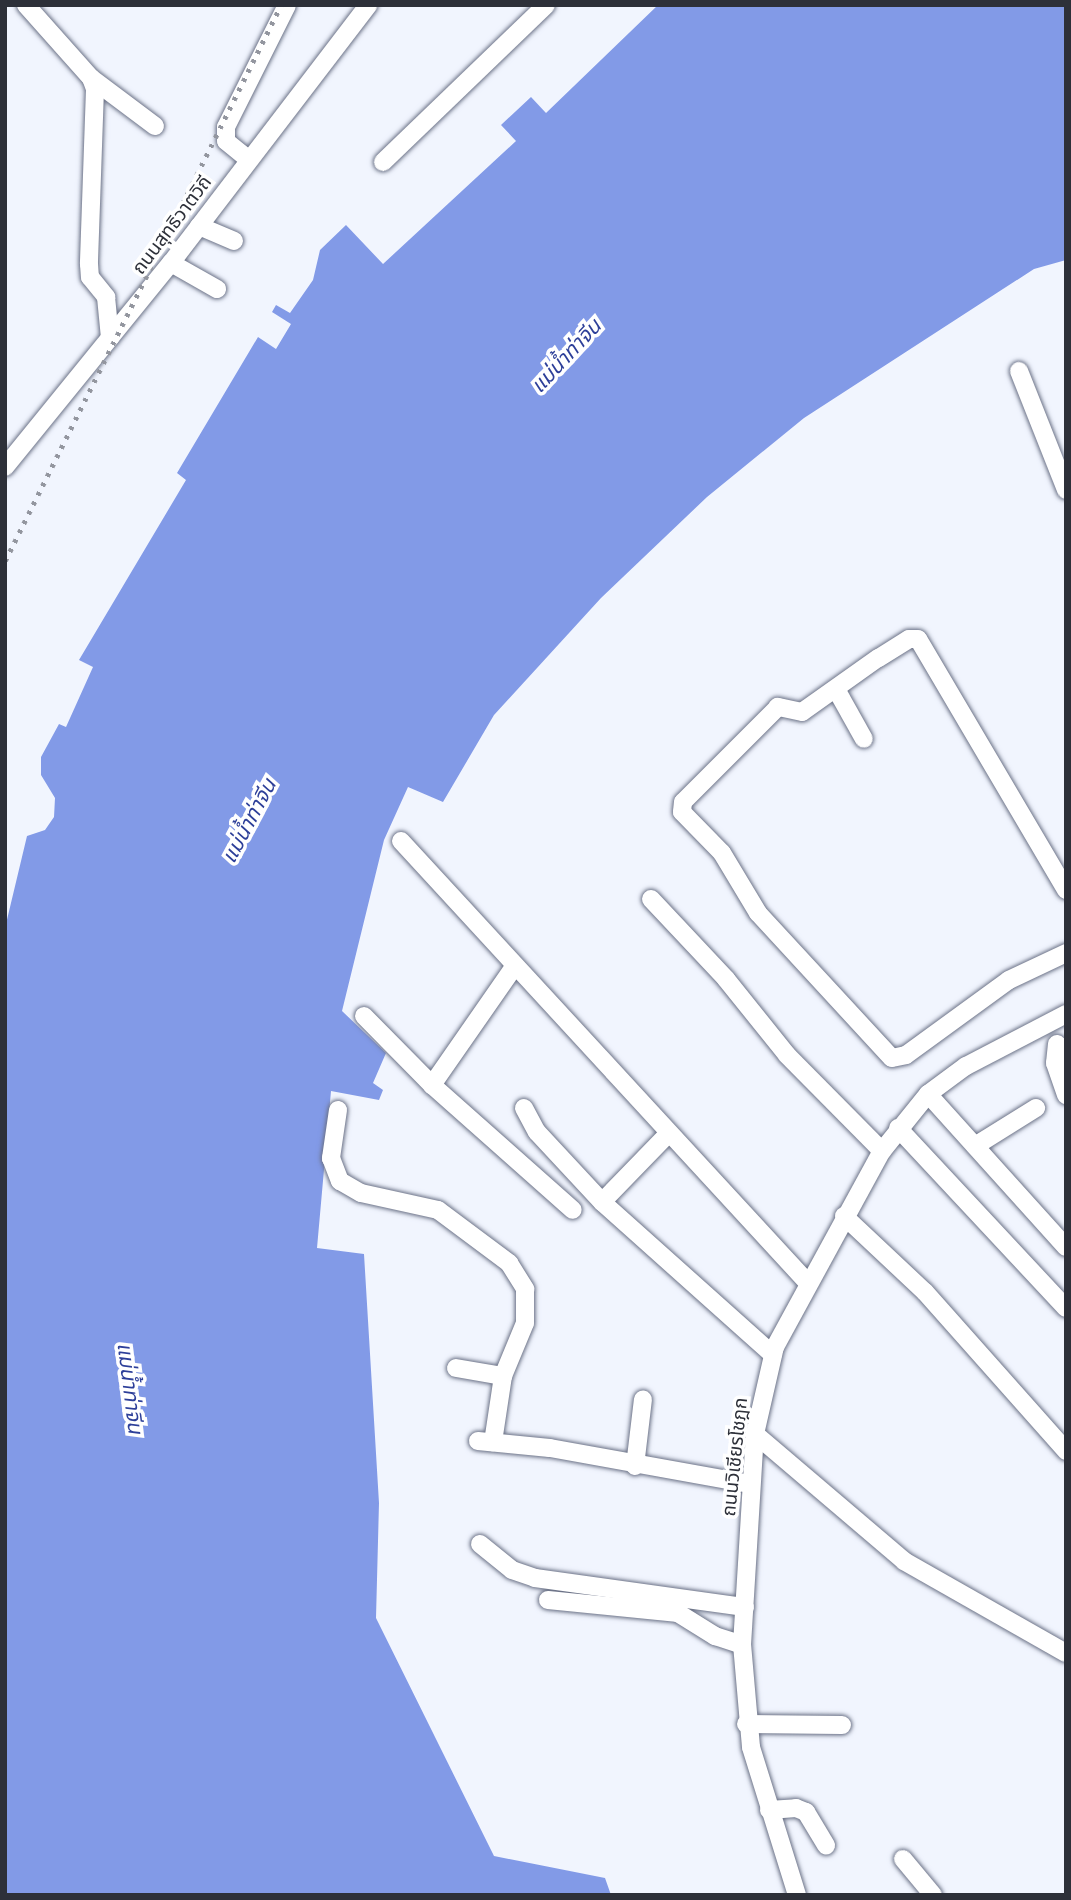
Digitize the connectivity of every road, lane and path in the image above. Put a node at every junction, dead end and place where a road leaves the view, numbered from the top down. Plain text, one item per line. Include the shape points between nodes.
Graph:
1 (26, 5) edge
2 (287, 5) edge
3 (368, 5) edge
4 (546, 5) edge
5 (91, 78) junction
6 (155, 126) dead end
7 (248, 159) junction
8 (383, 162) dead end
9 (199, 226) junction
10 (234, 241) dead end
11 (171, 263) junction
12 (217, 289) dead end
13 (110, 338) junction
14 (1019, 371) dead end
15 (5, 467) edge
16 (1066, 490) edge
17 (836, 689) junction
18 (864, 739) dead end
19 (401, 841) dead end
20 (1066, 890) edge
21 (650, 899) dead end
22 (1066, 953) edge
23 (514, 967) junction
24 (1066, 1014) edge
25 (364, 1016) dead end
26 (1045, 1024) junction
27 (1062, 1042) edge
28 (432, 1085) junction
29 (928, 1094) junction
30 (1066, 1095) edge
31 (524, 1108) dead end
32 (1036, 1108) dead end
33 (338, 1111) dead end
34 (898, 1128) junction
35 (667, 1135) junction
36 (975, 1146) junction
37 (881, 1151) junction
38 (602, 1202) junction
39 (573, 1210) dead end
40 (844, 1216) junction
41 (1066, 1247) edge
42 (807, 1282) junction
43 (1066, 1308) edge
44 (773, 1355) junction
45 (456, 1368) dead end
46 (503, 1376) junction
47 (643, 1399) dead end
48 (755, 1434) junction
49 (1066, 1451) edge
50 (635, 1466) junction
51 (751, 1484) junction
52 (480, 1544) dead end
53 (548, 1600) dead end
54 (745, 1607) junction
55 (742, 1646) junction
56 (1066, 1653) edge
57 (746, 1724) junction
58 (842, 1725) dead end
59 (769, 1810) junction
60 (826, 1845) dead end
61 (903, 1859) dead end
62 (797, 1893) edge
63 (933, 1895) edge

1 - 5 street
2 - 7 street via 226,127 226,141
3 - 7 street, ถนนสุทธิวาตวิถี
4 - 8 street
5 - 6 street
5 - 13 street via 95,89 89,264 95,286 106,297
7 - 9 street, ถนนสุทธิวาตวิถี
9 - 10 street
9 - 11 street, ถนนสุทธิวาตวิถี
11 - 12 street
11 - 13 street, ถนนสุทธิวาตวิถี
13 - 15 street, ถนนสุทธิวาตวิถี
14 - 16 street
17 - 18 street
17 - 20 street via 909,639 918,639
17 - 22 street via 802,712 778,707 682,802 682,812 722,853 758,913 892,1058 906,1055 1009,980
19 - 23 street
21 - 37 street via 806,1076
23 - 28 street
23 - 35 street
24 - 26 street, ถนนวิเชียรโชฎก
25 - 28 street
26 - 27 street
26 - 29 street, ถนนวิเชียรโชฎก via 966,1066
27 - 30 street via 1055,1062
28 - 39 street
29 - 34 street, ถนนวิเชียรโชฎก
29 - 36 street
31 - 38 street via 537,1132
32 - 36 street
33 - 46 street via 331,1158 340,1181 361,1193 438,1210 509,1263 519,1277 527,1312
34 - 37 street, ถนนวิเชียรโชฎก
34 - 43 street
35 - 38 street
35 - 42 street
36 - 41 street
37 - 40 street, ถนนวิเชียรโชฎก
38 - 44 street
40 - 42 street, ถนนวิเชียรโชฎก
40 - 49 street via 925,1292
42 - 44 street, ถนนวิเชียรโชฎก
44 - 48 street, ถนนวิเชียรโชฎก
45 - 46 street
46 - 50 street via 486,1441
47 - 50 street
48 - 51 street, ถนนวิเชียรโชฎก
48 - 56 street via 904,1561
50 - 51 street
51 - 54 street, ถนนวิเชียรโชฎก
52 - 54 street via 512,1570 535,1578
53 - 55 street via 677,1613
54 - 55 street, ถนนวิเชียรโชฎก
55 - 57 street, ถนนวิเชียรโชฎก
57 - 58 street
57 - 59 street, ถนนวิเชียรโชฎก
59 - 60 street via 806,1812
59 - 62 street, ถนนวิเชียรโชฎก
61 - 63 street

